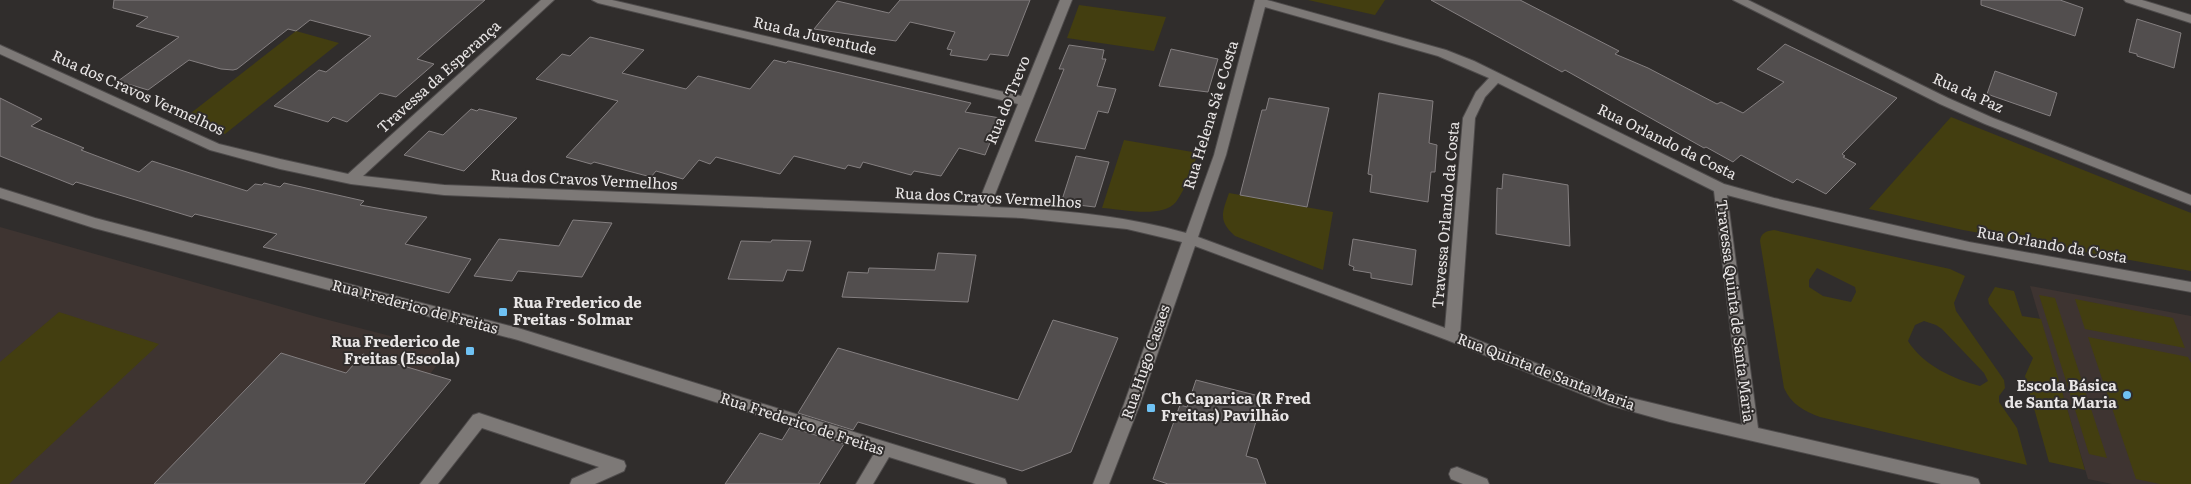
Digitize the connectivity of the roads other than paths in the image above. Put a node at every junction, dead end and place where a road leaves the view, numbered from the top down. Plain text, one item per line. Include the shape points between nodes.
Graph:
1 (548, 0) edge
2 (598, 0) edge
3 (1066, 0) edge
4 (1739, 0) edge
5 (2130, 0) edge
6 (1261, 1) edge
7 (2191, 19) edge
8 (0, 49) edge
9 (1498, 76) junction
10 (1024, 101) junction
11 (351, 179) junction
12 (1720, 188) junction
13 (0, 192) edge
14 (2191, 200) edge
15 (981, 212) junction
16 (1189, 239) junction
17 (2191, 287) edge
18 (1452, 336) junction
19 (1751, 434) junction
20 (885, 450) junction
21 (1457, 474) dead end
22 (428, 484) edge
23 (578, 484) edge
24 (864, 484) edge
25 (999, 484) edge
26 (1101, 484) edge
27 (1481, 484) edge
28 (1972, 484) edge

1 - 11 street, Travessa da Esperança
2 - 10 street, Rua da Juventude
3 - 10 street, Rua do Trevo
4 - 14 street, Rua da Paz via 1962,109
5 - 7 street
6 - 9 street, Rua Orlando da Costa via 1442,53
6 - 16 street, Rua Helena Sá e Costa via 1220,155
8 - 11 street, Rua dos Cravos Vermelhos via 215,147
9 - 12 street, Rua Orlando da Costa
9 - 18 street, Travessa Orlando da Costa via 1476,98 1469,118
10 - 15 street, Rua do Trevo
11 - 15 street, Rua dos Cravos Vermelhos via 512,193
12 - 17 street, Rua Orlando da Costa via 1969,247
12 - 19 street, Travessa Quinta de Santa Maria
13 - 20 street, Rua Frederico de Freitas via 94,223 518,334
15 - 16 street, Rua dos Cravos Vermelhos via 1127,224
16 - 18 street, Rua Quinta de Santa Maria
16 - 26 street, Rua Hugo Casaes
18 - 19 street, Rua Quinta de Santa Maria via 1610,399
19 - 28 street, Rua Quinta de Santa Maria
20 - 24 street
20 - 25 street, Rua Frederico de Freitas
21 - 27 street
22 - 23 street via 480,420 618,466

